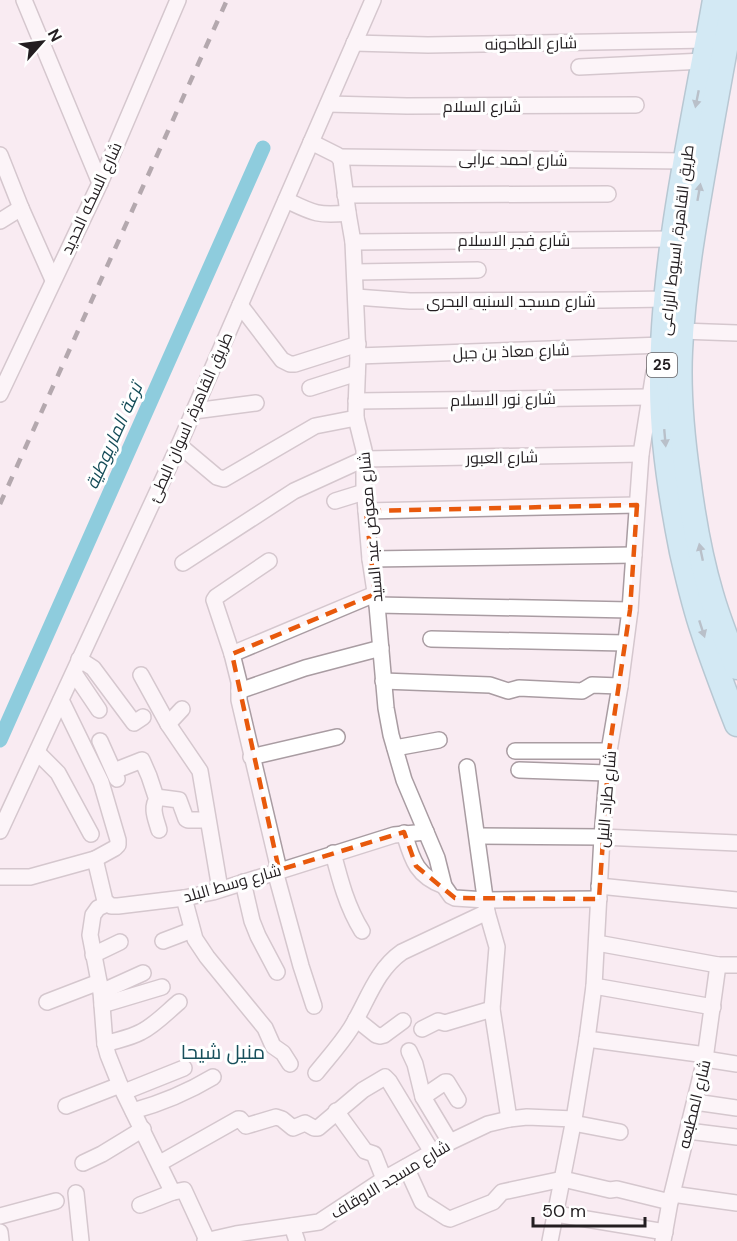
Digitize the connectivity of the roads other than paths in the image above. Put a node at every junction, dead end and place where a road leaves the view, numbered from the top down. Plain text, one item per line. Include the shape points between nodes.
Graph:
1 (24, 0) edge
2 (177, 0) edge
3 (373, 0) edge
4 (715, 0) edge
5 (734, 0) edge
6 (354, 43) junction
7 (706, 51) junction
8 (579, 67) dead end
9 (328, 104) junction
10 (636, 105) dead end
11 (311, 142) junction
12 (0, 155) edge
13 (340, 157) junction
14 (686, 161) junction
15 (99, 183) junction
16 (608, 194) dead end
17 (345, 195) junction
18 (286, 200) junction
19 (21, 208) junction
20 (348, 213) junction
21 (0, 221) edge
22 (674, 239) junction
23 (353, 242) junction
24 (478, 270) dead end
25 (355, 272) junction
26 (53, 280) junction
27 (356, 297) junction
28 (666, 298) junction
29 (240, 305) junction
30 (737, 333) edge
31 (669, 345) junction
32 (358, 350) junction
33 (357, 373) junction
34 (310, 388) dead end
35 (0, 394) edge
36 (649, 397) junction
37 (356, 401) junction
38 (255, 403) dead end
39 (194, 411) junction
40 (356, 418) junction
41 (179, 445) junction
42 (641, 454) junction
43 (364, 459) junction
44 (364, 492) junction
45 (335, 501) dead end
46 (637, 505) junction
47 (366, 511) junction
48 (634, 555) junction
49 (370, 559) junction
50 (269, 561) dead end
51 (183, 563) dead end
52 (376, 600) junction
53 (630, 610) junction
54 (431, 639) dead end
55 (625, 643) junction
56 (381, 648) junction
57 (232, 654) junction
58 (77, 666) junction
59 (737, 667) edge
60 (141, 675) dead end
61 (383, 681) junction
62 (620, 686) junction
63 (239, 691) junction
64 (61, 700) junction
65 (182, 709) dead end
66 (99, 710) dead end
67 (143, 717) dead end
68 (168, 724) junction
69 (737, 724) edge
70 (337, 737) dead end
71 (439, 740) dead end
72 (100, 741) dead end
73 (395, 748) junction
74 (609, 751) junction
75 (37, 752) junction
76 (515, 752) dead end
77 (251, 757) junction
78 (467, 767) dead end
79 (519, 770) dead end
80 (607, 773) junction
81 (158, 798) junction
82 (207, 820) junction
83 (159, 830) dead end
84 (0, 831) edge
85 (426, 832) junction
86 (404, 833) junction
87 (91, 834) dead end
88 (478, 836) junction
89 (602, 837) junction
90 (737, 843) edge
91 (333, 853) junction
92 (95, 859) junction
93 (277, 871) junction
94 (0, 877) edge
95 (243, 882) junction
96 (444, 886) junction
97 (220, 889) junction
98 (599, 892) junction
99 (184, 898) junction
100 (737, 900) edge
101 (107, 904) junction
102 (486, 906) junction
103 (192, 930) junction
104 (362, 931) dead end
105 (163, 941) dead end
106 (120, 942) dead end
107 (597, 943) junction
108 (93, 955) junction
109 (718, 965) junction
110 (737, 965) edge
111 (277, 972) dead end
112 (143, 973) dead end
113 (594, 986) junction
114 (162, 987) dead end
115 (100, 993) junction
116 (47, 1002) dead end
117 (179, 1002) dead end
118 (314, 1006) dead end
119 (713, 1007) junction
120 (492, 1009) junction
121 (356, 1019) junction
122 (403, 1021) dead end
123 (422, 1029) dead end
124 (587, 1039) junction
125 (105, 1044) junction
126 (409, 1051) dead end
127 (706, 1057) junction
128 (290, 1064) dead end
129 (737, 1064) edge
130 (184, 1068) dead end
131 (316, 1072) dead end
132 (213, 1077) dead end
133 (122, 1088) junction
134 (423, 1096) junction
135 (458, 1100) dead end
136 (695, 1102) junction
137 (66, 1106) dead end
138 (737, 1108) edge
139 (134, 1111) junction
140 (336, 1112) junction
141 (509, 1119) junction
142 (574, 1121) junction
143 (143, 1129) junction
144 (688, 1131) junction
145 (620, 1132) dead end
146 (737, 1137) edge
147 (450, 1142) junction
148 (432, 1152) junction
149 (83, 1163) dead end
150 (159, 1163) junction
151 (406, 1167) junction
152 (384, 1179) junction
153 (562, 1179) junction
154 (173, 1192) junction
155 (76, 1193) dead end
156 (671, 1198) junction
157 (56, 1201) dead end
158 (737, 1203) edge
159 (140, 1205) dead end
160 (556, 1214) junction
161 (0, 1216) edge
162 (292, 1226) junction
163 (0, 1232) edge
164 (664, 1237) edge
165 (211, 1240) edge
166 (1, 1241) edge
167 (81, 1241) edge
168 (297, 1241) edge
169 (550, 1241) edge

1 - 15 street
2 - 15 street, شارع السكه الحديد
3 - 6 street, طريق القاهرة, اسوان البطئ
4 - 7 highway, طريق القاهرة, اسيوط الزراعى / 25
31 -> 5 highway, طريق القاهرة, اسيوط الزراعى / 25 via 684,295
6 - 7 street, شارع الطاحونه
6 - 9 street, طريق القاهرة, اسوان البطئ
7 - 8 street
7 -> 14 highway, طريق القاهرة, اسيوط الزراعى / 25
9 - 10 street, شارع السلام
9 - 11 street, طريق القاهرة, اسوان البطئ
11 - 13 street
11 - 18 street, طريق القاهرة, اسوان البطئ
12 - 19 street
13 - 14 street, شارع احمد عرابى
13 - 17 street, شارع معوض عبد السيد
14 - 22 highway, طريق القاهرة, اسيوط الزراعى / 25
15 - 26 street, شارع السكه الحديد
16 - 17 street
17 - 20 street, شارع معوض عبد السيد
18 - 20 street via 320,215
18 - 29 street, طريق القاهرة, اسوان البطئ
19 - 21 street
19 - 26 street
20 - 23 street, شارع معوض عبد السيد
22 - 23 street, شارع فجر الاسلام
22 - 28 highway, طريق القاهرة, اسيوط الزراعى / 25
23 - 25 street, شارع معوض عبد السيد
24 - 25 street
25 - 27 street, شارع معوض عبد السيد
26 - 35 street, شارع السكه الحديد
27 - 28 street, شارع مسجد السنيه البحرى via 410,301
27 - 32 street, شارع معوض عبد السيد
28 - 31 highway, طريق القاهرة, اسيوط الزراعى / 25
29 - 32 street, شارع معاذ بن جبل via 286,363
29 - 39 street, طريق القاهرة, اسوان البطئ
30 - 31 street, شارع معاذ بن جبل
31 - 32 street, شارع معاذ بن جبل
31 - 36 street, شارع طراد النيل via 653,374
59 -> 31 highway, طريق القاهرة, اسيوط الزراعى / 25 via 711,594 695,526 681,424 680,379
31 -> 69 highway, طريق القاهرة, اسيوط الزراعى / 25 via 662,388 677,526 702,630
32 - 33 street, شارع معوض عبد السيد
33 - 34 street
33 - 37 street, شارع معوض عبد السيد
36 - 37 street, شارع نور الاسلام
36 - 42 street, شارع طراد النيل
37 - 40 street, شارع معوض عبد السيد
38 - 39 street
39 - 41 street, طريق القاهرة, اسوان البطئ
40 - 41 street via 315,426 224,479 216,477
40 - 43 street, شارع معوض عبد السيد
41 - 58 street, طريق القاهرة, اسوان البطئ
42 - 43 street, شارع العبور
42 - 46 street, شارع طراد النيل
43 - 44 street, شارع معوض عبد السيد
43 - 51 street via 294,491
44 - 45 street
44 - 47 street, شارع معوض عبد السيد
46 - 47 street
46 - 48 street, شارع طراد النيل
47 - 49 street, شارع معوض عبد السيد
48 - 49 street
48 - 53 street, شارع طراد النيل
49 - 52 street, شارع معوض عبد السيد
50 - 57 street via 215,598
52 - 53 street
52 - 56 street, شارع معوض عبد السيد
52 - 57 street
53 - 55 street, شارع طراد النيل
54 - 55 street
55 - 62 street, شارع طراد النيل
56 - 61 street, شارع معوض عبد السيد
56 - 63 street
57 - 63 street
58 - 64 street, طريق القاهرة, اسوان البطئ
58 - 66 street
58 - 67 street via 93,668 135,724
60 - 68 street
61 - 62 street via 490,685 508,691 582,691 592,685
61 - 73 street, شارع معوض عبد السيد
62 - 74 street, شارع طراد النيل
63 - 77 street
64 - 75 street, طريق القاهرة, اسوان البطئ
64 - 92 street via 101,782 118,840 116,848
65 - 68 street
68 - 82 street via 200,771
70 - 77 street
71 - 73 street
72 - 81 street via 115,775 142,760
73 - 85 street, شارع معوض عبد السيد
74 - 76 street
74 - 80 street, شارع طراد النيل
75 - 84 street, طريق القاهرة, اسوان البطئ
75 - 87 street via 63,780
77 - 93 street
78 - 88 street
79 - 80 street
80 - 89 street, شارع طراد النيل
81 - 82 street via 179,800 188,820
81 - 83 street via 154,809
82 - 97 street
85 - 86 street, شارع وسط البلد
85 - 96 street, شارع معوض عبد السيد
86 - 91 street, شارع وسط البلد
86 - 96 street via 416,866 424,876
88 - 89 street
88 - 102 street
89 - 90 street
89 - 98 street, شارع طراد النيل
91 - 93 street, شارع وسط البلد
91 - 104 street via 348,905
92 - 94 street via 30,877
92 - 101 street
93 - 95 street, شارع وسط البلد
93 - 118 street
95 - 97 street, شارع وسط البلد
95 - 111 street via 252,921
96 - 102 street via 455,898
97 - 99 street, شارع وسط البلد
98 - 100 street
98 - 102 street
98 - 107 street, شارع طراد النيل
99 - 101 street, شارع وسط البلد
99 - 103 street
101 - 108 street via 93,915
102 - 120 street via 497,947
102 - 121 street via 392,959
103 - 105 street
103 - 128 street via 207,957
106 - 108 street
107 - 109 street
107 - 113 street, شارع طراد النيل
108 - 115 street
109 - 110 street
109 - 119 street, شارع المطبعه
112 - 115 street
113 - 119 street
113 - 124 street, شارع طراد النيل
114 - 115 street
115 - 116 street
115 - 125 street
117 - 125 street via 142,1032
119 - 127 street, شارع المطبعه
120 - 123 street via 445,1023 438,1021
120 - 141 street
121 - 122 street via 380,1036
121 - 131 street
124 - 127 street
124 - 142 street, شارع طراد النيل
125 - 133 street
126 - 134 street
127 - 129 street
127 - 136 street, شارع المطبعه
130 - 133 street
132 - 139 street via 175,1097
133 - 137 street
133 - 139 street
134 - 135 street via 447,1082
134 - 147 street
136 - 138 street
136 - 144 street, شارع المطبعه
139 - 143 street
140 - 148 street via 363,1090 387,1078
140 - 150 street via 318,1128 306,1123 293,1128 279,1117 247,1126 238,1119
140 - 152 street via 365,1150 374,1154
141 - 142 street, شارع مسجد الاوقاف
141 - 147 street, شارع مسجد الاوقاف
142 - 145 street, شارع مسجد الاوقاف
142 - 153 street, شارع طراد النيل
143 - 149 street
143 - 150 street
144 - 146 street
144 - 156 street, شارع المطبعه
147 - 148 street, شارع مسجد الاوقاف
148 - 151 street, شارع مسجد الاوقاف
150 - 154 street
151 - 152 street, شارع مسجد الاوقاف
151 - 153 street via 422,1202 450,1219 493,1202 502,1192
152 - 162 street, شارع مسجد الاوقاف via 319,1222
153 - 156 street
153 - 160 street, شارع طراد النيل
154 - 159 street
154 - 165 street via 184,1190
155 - 167 street
156 - 158 street
156 - 164 street, شارع المطبعه
157 - 161 street
160 - 164 street
160 - 169 street, شارع طراد النيل
162 - 165 street, شارع مسجد الاوقاف
162 - 168 street
163 - 166 street

